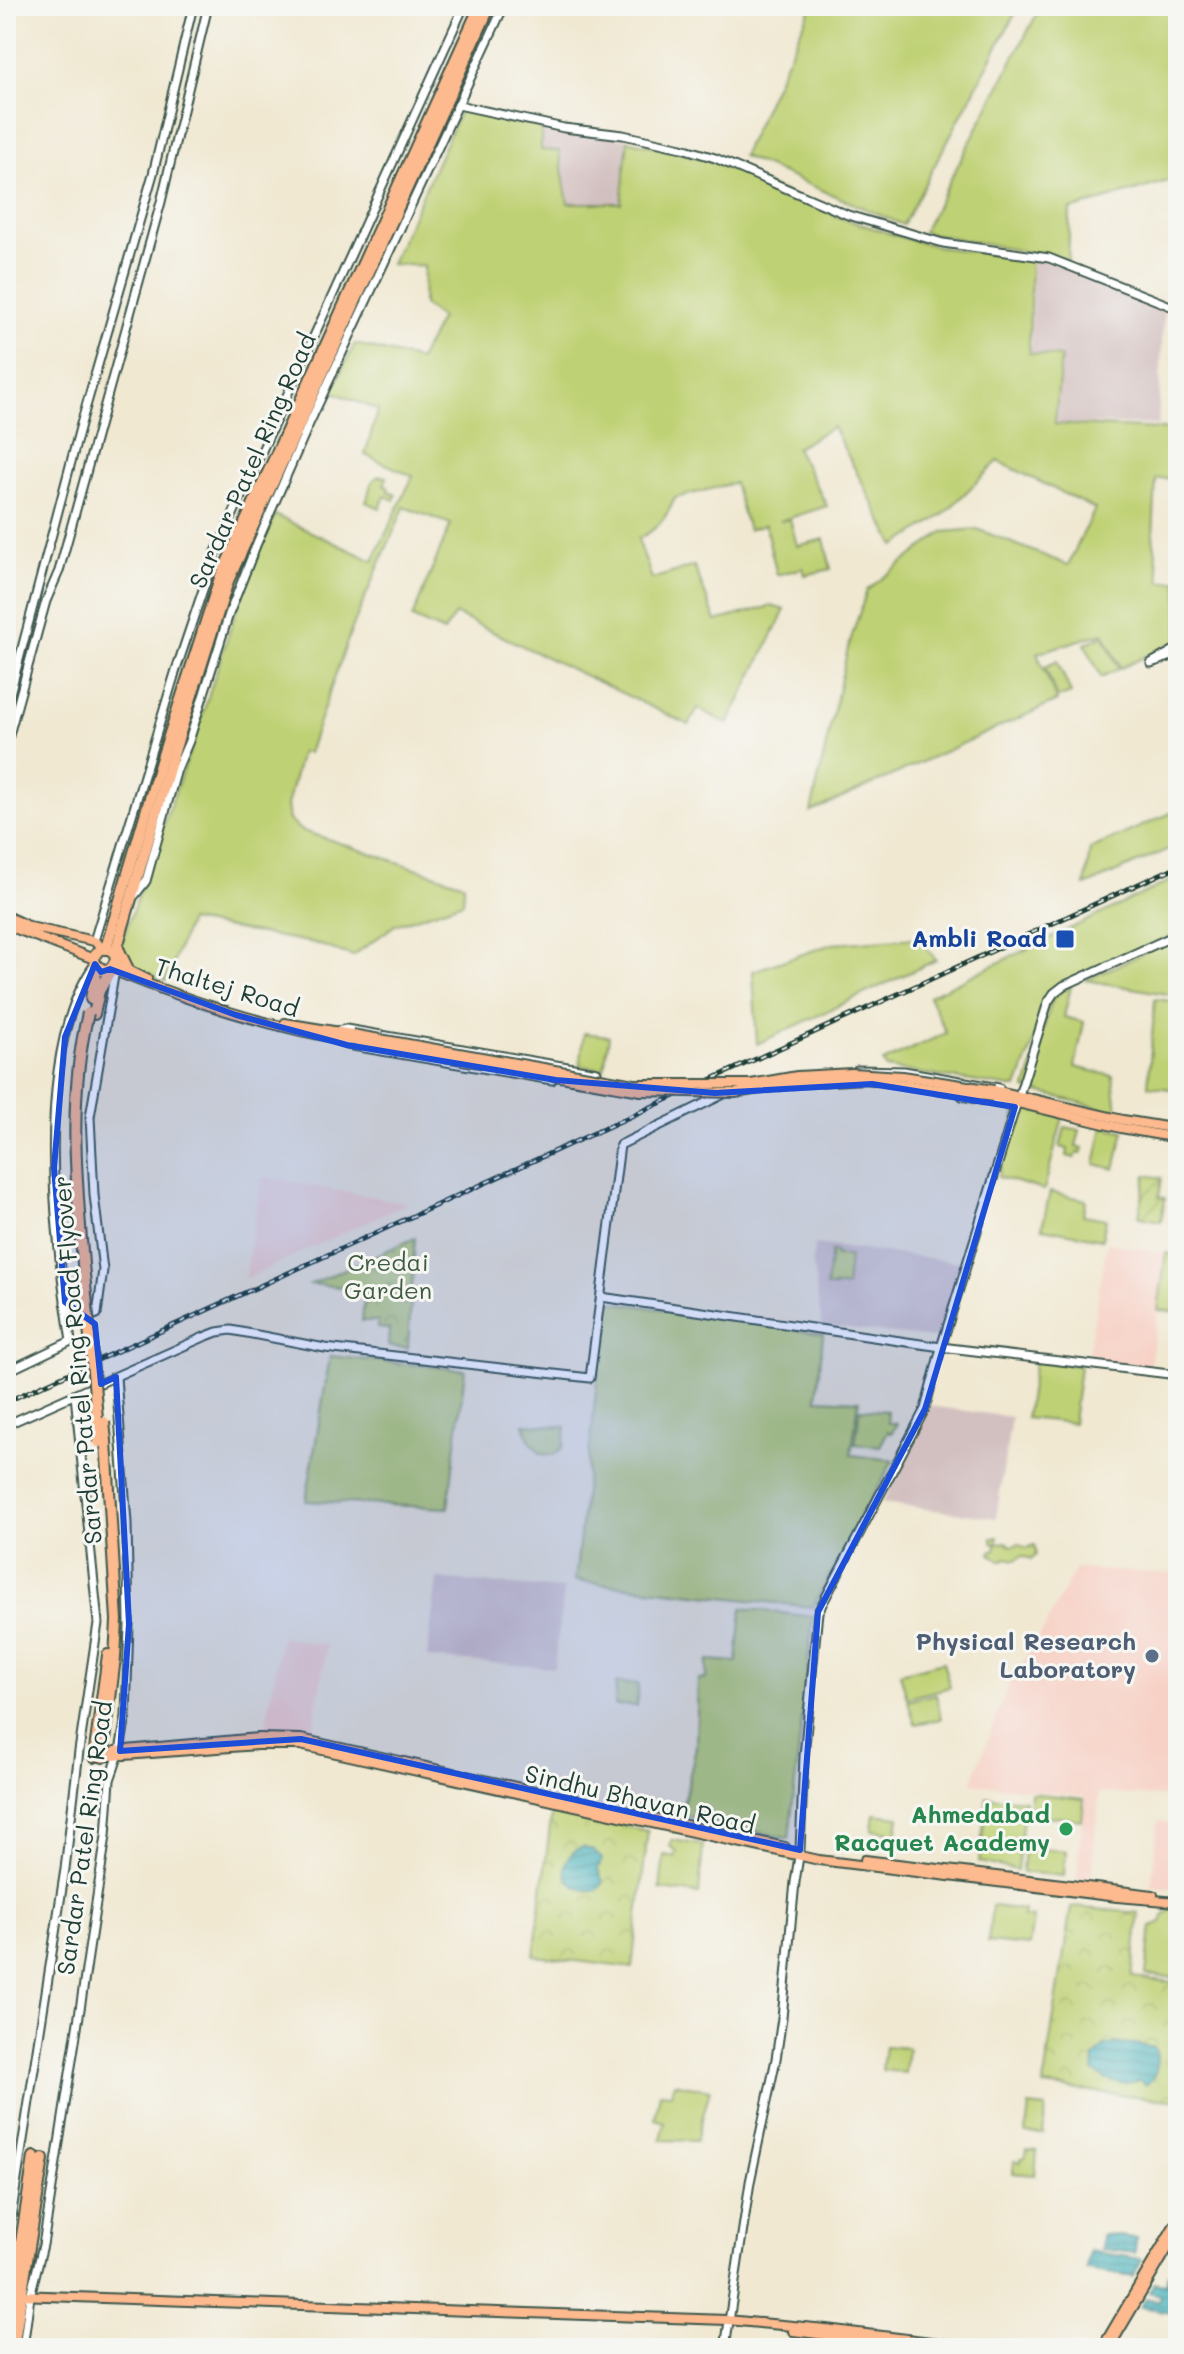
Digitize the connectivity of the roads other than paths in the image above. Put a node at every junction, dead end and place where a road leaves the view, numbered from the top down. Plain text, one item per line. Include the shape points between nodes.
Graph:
1 (193, 6) edge
2 (208, 6) edge
3 (464, 6) edge
4 (480, 6) edge
5 (490, 6) edge
6 (504, 6) edge
7 (458, 105) junction
8 (1178, 309) edge
9 (6, 709) edge
10 (6, 746) edge
11 (130, 898) junction
12 (6, 916) edge
13 (6, 925) edge
14 (1178, 934) edge
15 (109, 955) junction
16 (95, 963) junction
17 (130, 971) junction
18 (91, 1014) junction
19 (334, 1035) junction
20 (559, 1066) junction
21 (559, 1080) junction
22 (735, 1092) junction
23 (1007, 1096) junction
24 (1017, 1101) junction
25 (1178, 1129) edge
26 (1178, 1138) edge
27 (601, 1297) junction
28 (65, 1302) junction
29 (941, 1347) junction
30 (6, 1372) edge
31 (1178, 1375) edge
32 (116, 1377) junction
33 (75, 1395) junction
34 (6, 1425) edge
35 (99, 1754) joint
36 (120, 1754) junction
37 (800, 1853) junction
38 (1178, 1900) edge
39 (39, 2158) dead end
40 (1178, 2219) edge
41 (1178, 2231) edge
42 (6, 2250) edge
43 (21, 2298) junction
44 (730, 2323) junction
45 (6, 2340) edge
46 (13, 2348) edge
47 (23, 2348) edge
48 (725, 2348) edge
49 (943, 2348) edge
50 (979, 2348) edge
51 (1102, 2348) edge
52 (1109, 2348) edge

1 - 9 street via 153,174
2 - 10 street via 161,202
3 - 15 street, Sardar Patel Ring Road via 215,554 175,673
4 - 15 highway, Sardar Patel Ring Road via 220,578 161,761
5 - 11 highway, Sardar Patel Ring Road via 228,581
6 - 7 street, Sardar Patel Ring Road
7 - 8 street via 682,148 848,215 943,243 1049,258
7 - 11 street, Sardar Patel Ring Road via 257,543 177,769 146,881
11 - 15 highway, Sardar Patel Ring Road
12 - 15 main road
13 - 16 main road
14 - 24 street via 1054,993
15 - 16 highway via 97,951
15 - 16 highway via 103,970
15 - 17 main road
15 - 17 main road
15 - 18 highway, Sardar Patel Ring Road Flyover
15 - 19 main road, Thaltej Road via 143,983 236,1015
15 - 28 street, Sardar Patel Ring Road via 90,1117 103,1270 99,1307 97,1314 83,1319
16 - 18 highway, Sardar Patel Ring Road Flyover
16 - 28 street via 73,1008 58,1078 54,1168
17 - 19 main road via 237,1010
18 - 35 highway, Sardar Patel Ring Road Flyover, bridge via 80,1130 117,1620
19 - 20 street via 346,1029
19 - 21 street via 347,1045
19 - 23 main road, bridge via 641,1091 735,1093 848,1079
20 - 21 street
20 - 21 street via 599,1076 596,1086
22 - 23 street via 745,1084 797,1074 879,1070 996,1086
22 - 24 street via 820,1083 872,1084
22 - 27 street via 620,1145
23 - 24 main road
24 - 25 main road
24 - 26 main road
24 - 29 street
27 - 29 street
27 - 32 street via 590,1378 325,1348 231,1330
28 - 30 street via 71,1341
29 - 31 street
29 - 37 street via 925,1409 818,1612
32 - 33 street
32 - 36 street, Sardar Patel Ring Road via 129,1624
33 - 34 street
33 - 42 street, Sardar Patel Ring Road via 98,1623
35 - 36 main road, Sindhu Bhavan Road
36 - 37 main road, Sindhu Bhavan Road via 300,1745
36 - 43 street, Sardar Patel Ring Road via 110,1780 106,1836 43,2245
37 - 38 main road, Sindhu Bhavan Road via 922,1873
37 - 44 street via 776,2059 750,2182
39 - 43 highway, Sardar Patel Ring Road
40 - 51 main road
41 - 52 main road
43 - 44 main road
43 - 45 highway, Sardar Patel Ring Road
43 - 46 highway, Sardar Patel Ring Road
43 - 47 street, Sardar Patel Ring Road
44 - 48 street
44 - 49 main road
44 - 50 main road

